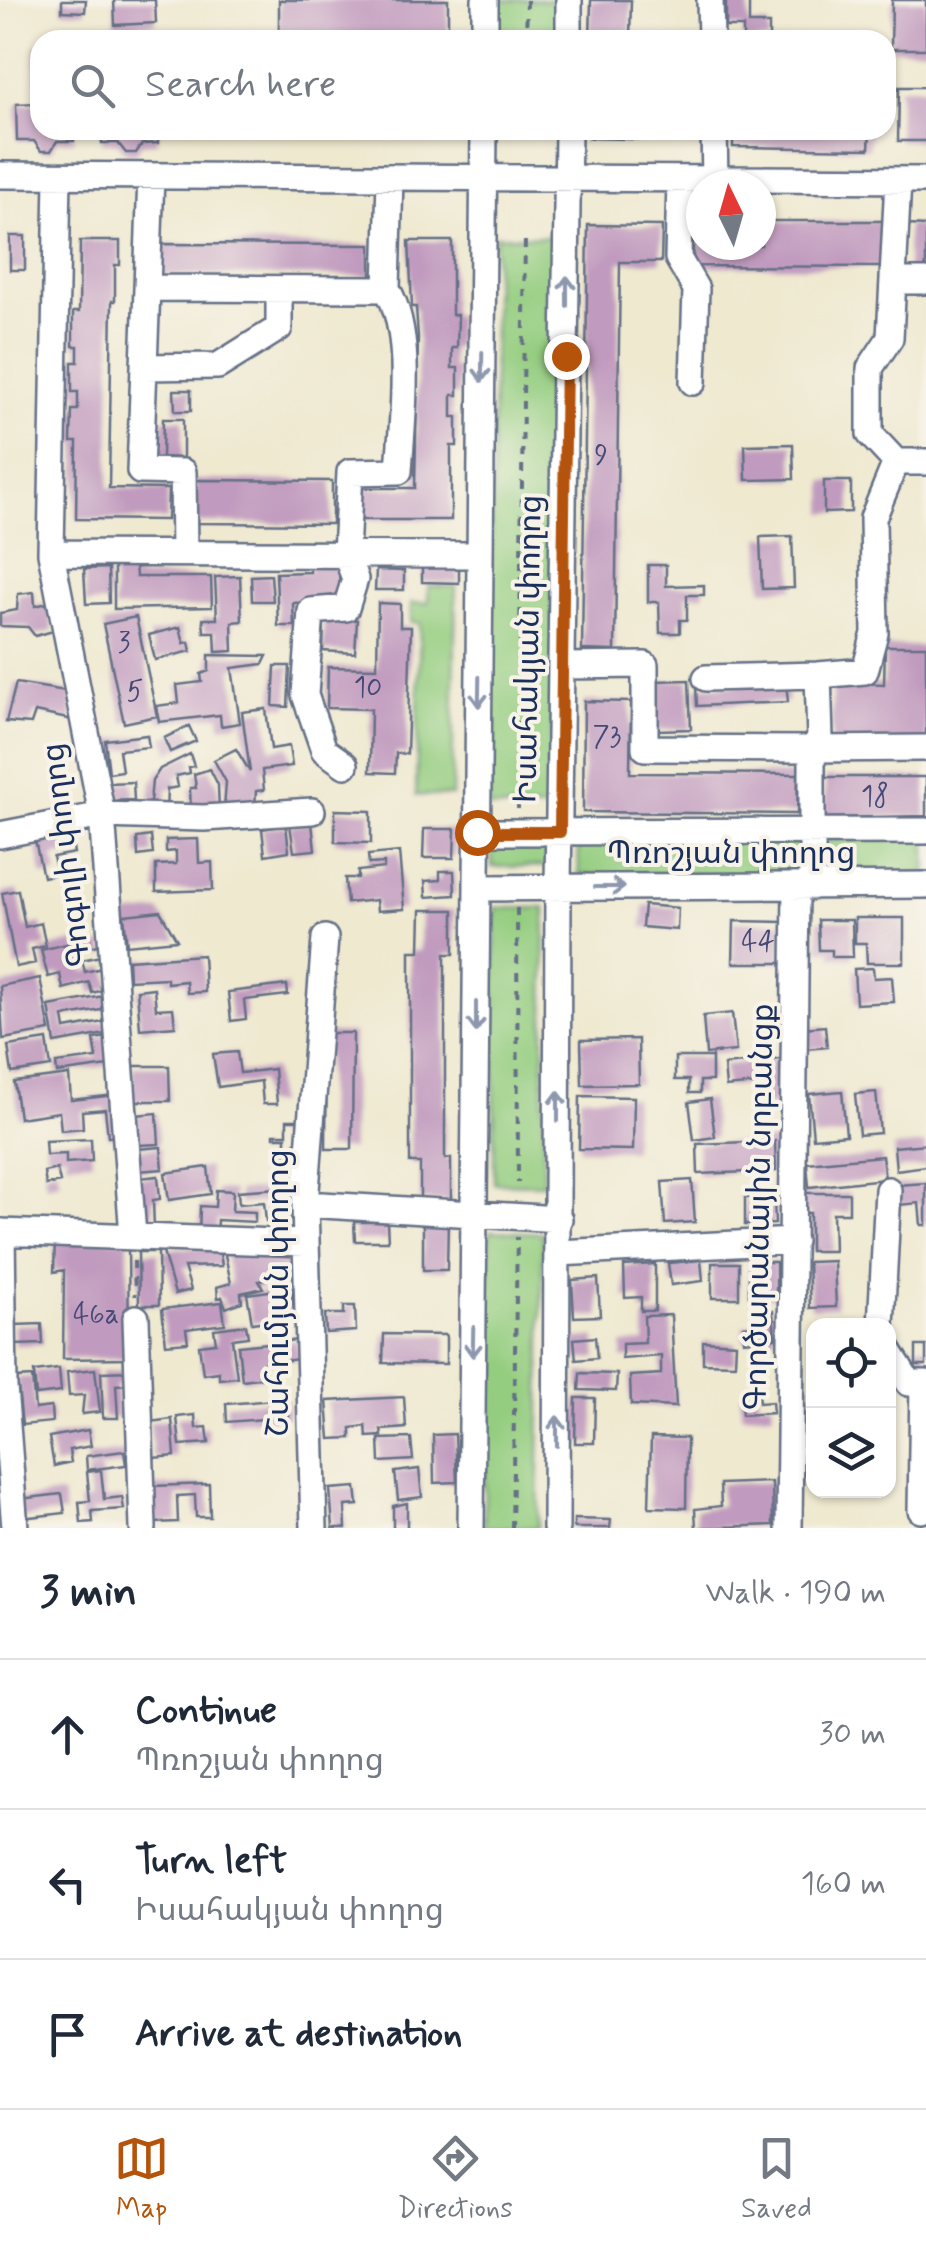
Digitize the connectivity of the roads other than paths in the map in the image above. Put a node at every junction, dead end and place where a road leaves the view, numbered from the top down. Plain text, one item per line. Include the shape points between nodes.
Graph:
1 (485, 0) edge
2 (569, 0) edge
3 (710, 0) edge
4 (485, 30) edge
5 (569, 30) edge
6 (711, 30) edge
7 (484, 140) edge
8 (568, 140) edge
9 (714, 140) edge
10 (715, 170) edge
11 (0, 175) edge
12 (58, 176) junction
13 (151, 176) junction
14 (390, 177) junction
15 (484, 178) junction
16 (567, 179) junction
17 (680, 180) junction
18 (686, 180) edge
19 (776, 180) edge
20 (898, 180) junction
21 (926, 180) edge
22 (895, 281) junction
23 (926, 281) edge
24 (147, 288) junction
25 (279, 289) junction
26 (387, 289) junction
27 (144, 368) junction
28 (694, 382) dead end
29 (896, 462) junction
30 (926, 462) edge
31 (51, 553) junction
32 (184, 554) junction
33 (346, 554) junction
34 (480, 555) junction
35 (561, 666) junction
36 (818, 675) junction
37 (706, 678) dead end
38 (926, 748) edge
39 (812, 749) junction
40 (344, 765) dead end
41 (312, 811) dead end
42 (102, 815) junction
43 (926, 831) edge
44 (477, 832) junction
45 (560, 832) junction
46 (813, 833) junction
47 (0, 835) edge
48 (926, 885) edge
49 (804, 887) junction
50 (477, 888) junction
51 (558, 888) junction
52 (325, 938) dead end
53 (888, 1190) dead end
54 (305, 1204) junction
55 (475, 1214) junction
56 (558, 1219) junction
57 (1, 1232) edge
58 (133, 1236) junction
59 (793, 1241) junction
60 (305, 1243) junction
61 (558, 1253) junction
62 (136, 1318) road end
63 (881, 1318) edge
64 (896, 1362) edge
65 (924, 1383) edge
66 (921, 1510) dead end
67 (14, 1528) edge
68 (143, 1528) edge
69 (314, 1528) edge
70 (471, 1528) edge
71 (556, 1528) edge
72 (790, 1528) edge

1 - 4 street
2 - 5 street
3 - 6 street
7 - 15 street, Իսահակյան փողոց
8 - 16 street, Իսահակյան փողոց
9 - 10 street
11 - 12 street
12 - 13 street
12 - 31 street, Գոգոլի փողոց
13 - 14 street
13 - 24 street
14 - 15 street
14 - 26 street
15 - 16 street
15 -> 34 street, Իսահակյան փողոց
16 - 17 street
35 -> 16 street, Իսահակյան փողոց
17 - 18 street
17 - 28 street via 678,258 696,289
19 - 20 street
20 - 21 street
20 - 22 street
22 - 23 street
22 - 29 street via 890,338 870,368 870,434
24 - 25 street
24 - 27 street
25 - 26 street
25 - 27 street via 279,328 218,366
26 - 33 street via 398,307 402,348 399,471 350,472
27 - 32 street via 140,471 183,472
29 - 30 street
29 - 36 street via 873,518 875,633 865,671
31 - 32 street
31 - 42 street, Գոգոլի փողոց
32 - 33 street
33 - 34 street
33 - 40 street via 356,579 346,608 311,612 306,695 324,750
34 -> 44 street, Իսահակյան փողոց
35 - 39 street via 645,665 645,748
35 - 45 street, Իսահակյան փողոց
36 - 37 street
36 - 39 street, Գործարանային նրբանցք via 820,738
38 - 39 street
39 - 46 street, Գործարանային նրբանցք
41 - 42 street
42 - 47 street
42 - 58 street, Գոգոլի փողոց
43 - 46 street, Պռոշյան փողոց
44 - 45 street, Պռոշյան փողոց
44 - 50 street, Իսահակյան փողոց
45 - 46 street, Պռոշյան փողոց
45 - 51 street, Իսահակյան փողոց
46 - 49 street, Գործարանային նրբանցք
48 - 49 street, Պռոշյան փողոց
51 -> 49 street, Պռոշյան փողոց
49 - 59 street, Գործարանային նրբանցք
50 - 51 street, Պռոշյան փողոց
50 -> 55 street, Իսահակյան փողոց
56 -> 51 street, Իսահակյան փողոց
52 - 54 street, Շահումյան փողոց
53 - 63 street
54 - 55 street
54 - 60 street, Շահումյան փողոց
55 - 56 street
55 -> 70 street, Իսահակյան փողոց
56 - 61 street, Իսահակյան փողոց
57 - 58 street
57 - 67 street
58 - 60 street
59 - 61 street
59 - 72 street, Գործարանային նրբանցք
60 - 69 street, Շահումյան փողոց
71 -> 61 street, Իսահակյան փողոց
62 - 68 street
64 - 65 street via 909,1383
65 - 66 street

